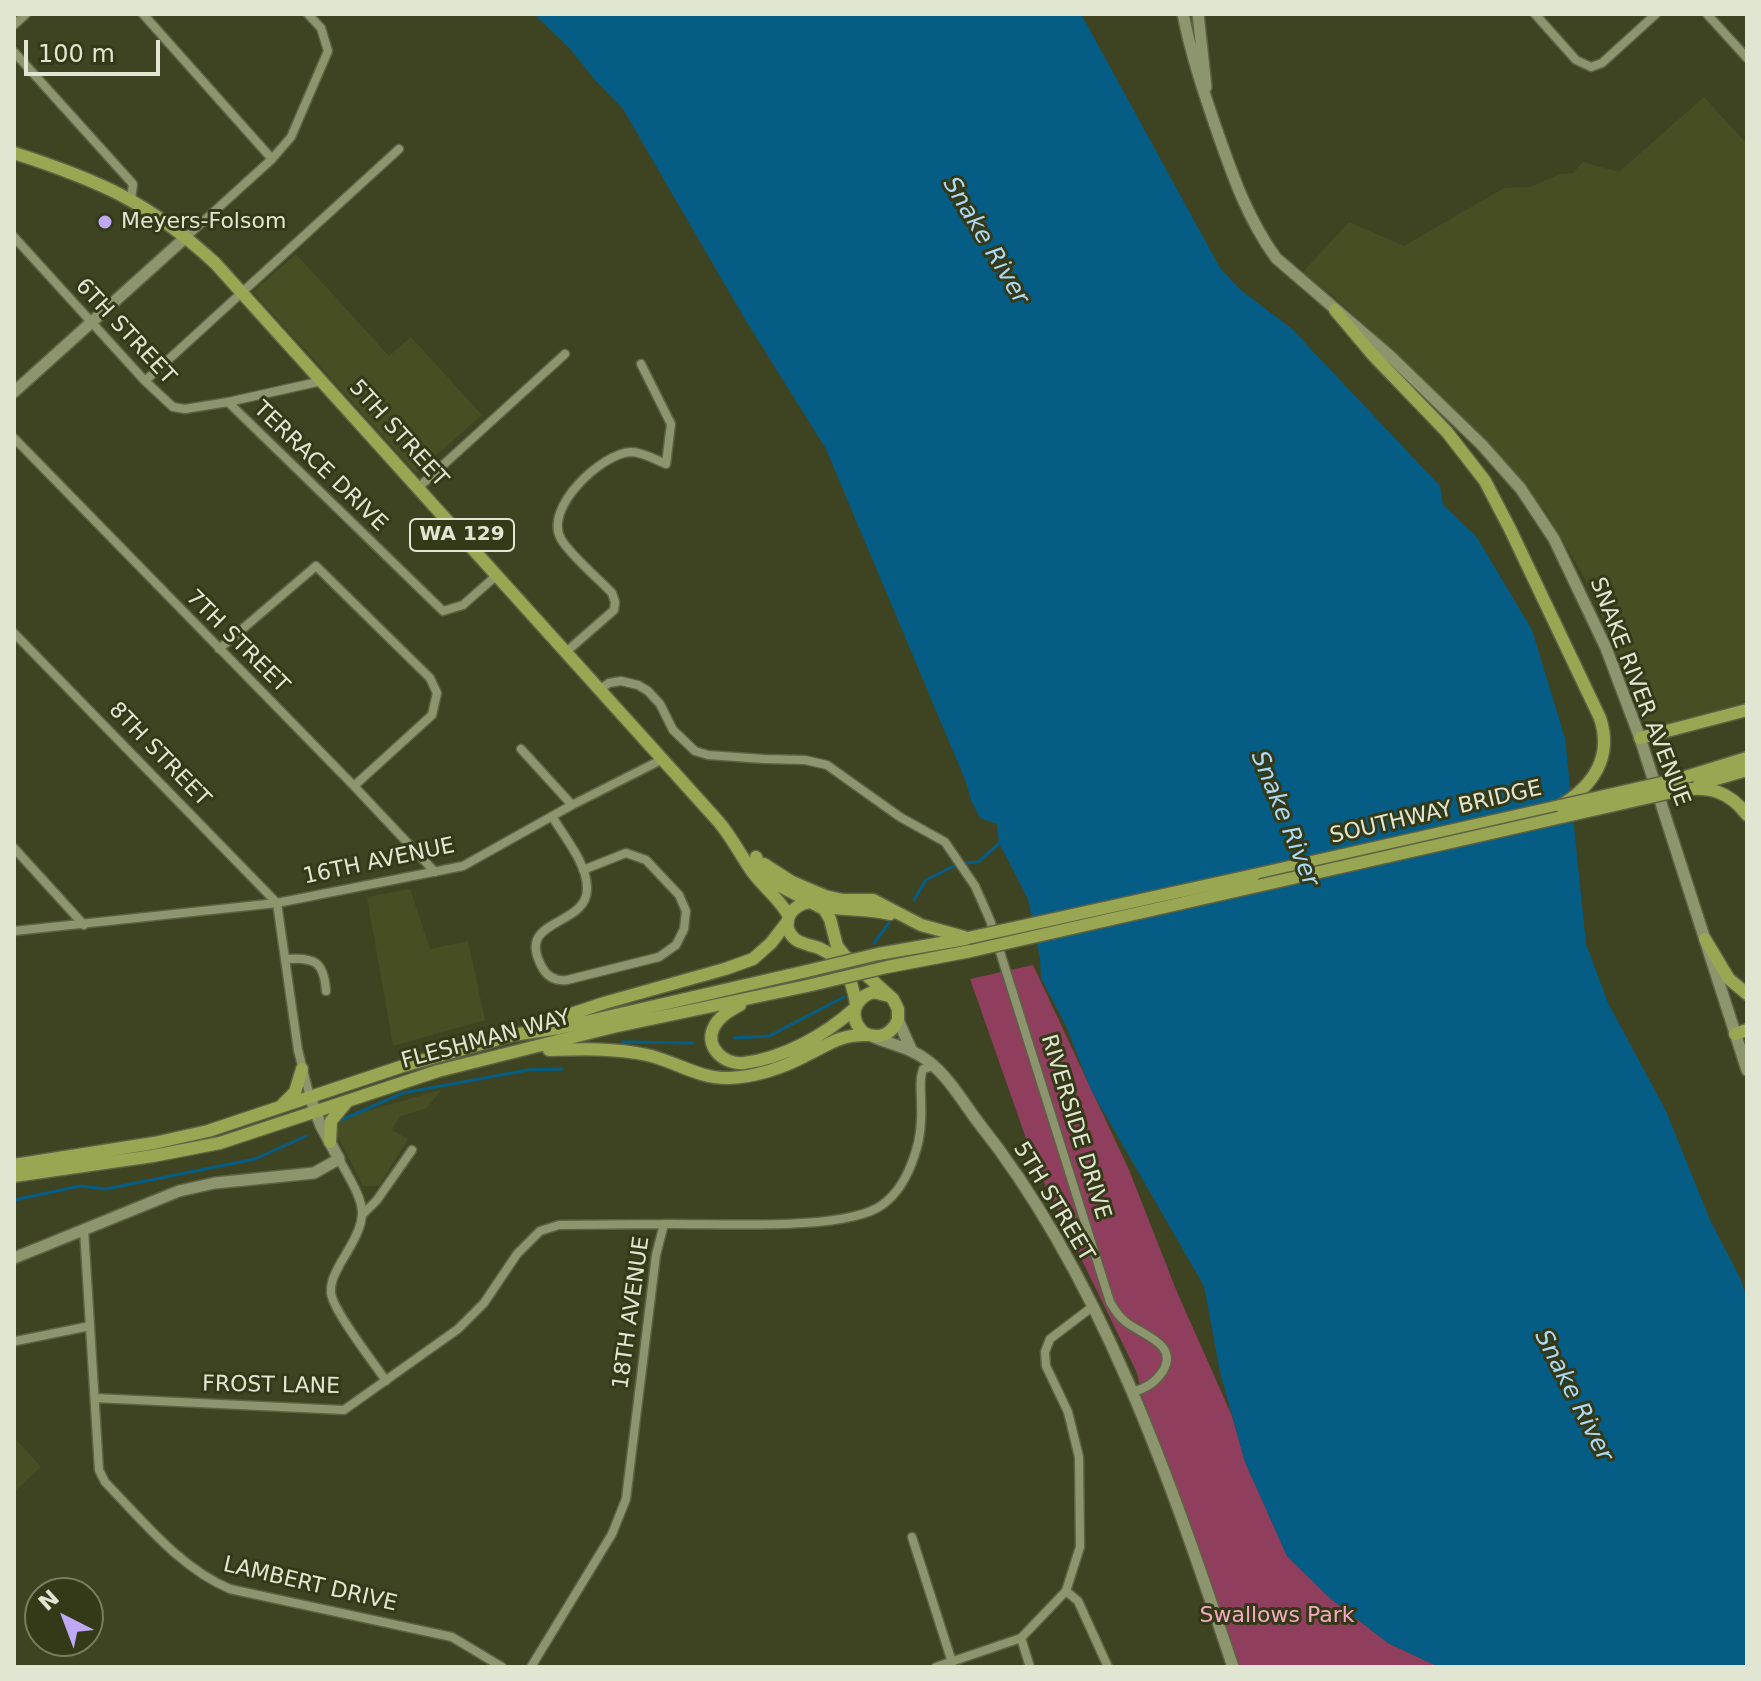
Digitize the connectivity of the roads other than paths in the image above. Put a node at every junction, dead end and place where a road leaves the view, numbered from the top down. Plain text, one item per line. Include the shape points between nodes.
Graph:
1 (26, 14) edge
2 (143, 14) edge
3 (308, 14) edge
4 (1183, 14) edge
5 (1198, 14) edge
6 (1535, 14) edge
7 (1656, 14) edge
8 (1707, 14) edge
9 (14, 25) edge
10 (14, 52) edge
11 (1747, 58) edge
12 (1212, 115) junction
13 (399, 149) dead end
14 (14, 153) edge
15 (272, 159) junction
16 (131, 200) junction
17 (14, 237) edge
18 (186, 237) junction
19 (241, 291) junction
20 (1335, 310) junction
21 (92, 323) junction
22 (565, 354) dead end
23 (641, 364) dead end
24 (145, 381) junction
25 (322, 381) junction
26 (14, 392) edge
27 (228, 402) junction
28 (14, 438) edge
29 (419, 487) junction
30 (497, 575) junction
31 (14, 633) edge
32 (219, 649) junction
33 (566, 652) junction
34 (599, 690) junction
35 (1747, 710) edge
36 (1640, 738) junction
37 (521, 749) dead end
38 (661, 760) junction
39 (1745, 764) edge
40 (1680, 784) junction
41 (354, 786) junction
42 (572, 805) junction
43 (1560, 806) junction
44 (1747, 815) edge
45 (552, 816) junction
46 (735, 841) junction
47 (14, 848) edge
48 (756, 857) junction
49 (583, 870) junction
50 (435, 872) junction
51 (277, 903) junction
52 (815, 904) junction
53 (901, 915) junction
54 (788, 919) junction
55 (84, 925) junction
56 (14, 931) edge
57 (1705, 939) junction
58 (969, 945) junction
59 (287, 959) junction
60 (326, 991) dead end
61 (1747, 994) edge
62 (889, 996) junction
63 (750, 999) junction
64 (855, 1007) junction
65 (898, 1020) junction
66 (1741, 1032) edge
67 (513, 1035) junction
68 (871, 1036) junction
69 (911, 1049) junction
70 (529, 1050) junction
71 (934, 1066) junction
72 (302, 1069) junction
73 (1747, 1070) edge
74 (310, 1097) junction
75 (353, 1098) junction
76 (280, 1107) junction
77 (314, 1111) junction
78 (330, 1142) junction
79 (412, 1150) dead end
80 (339, 1159) junction
81 (14, 1165) edge
82 (14, 1176) edge
83 (364, 1213) junction
84 (664, 1224) junction
85 (84, 1230) junction
86 (14, 1258) edge
87 (1092, 1307) junction
88 (90, 1326) junction
89 (16, 1341) edge
90 (386, 1381) junction
91 (1132, 1394) junction
92 (95, 1398) junction
93 (912, 1537) dead end
94 (1066, 1591) junction
95 (1021, 1638) junction
96 (952, 1662) junction
97 (502, 1667) edge
98 (531, 1667) edge
99 (936, 1667) edge
100 (1030, 1667) edge
101 (1108, 1667) edge
102 (1233, 1667) edge

1 - 9 street
2 - 15 street
3 - 15 street via 328,43 327,60 291,137
4 - 12 main road, SNAKE RIVER AVENUE
5 - 12 main road, SNAKE RIVER AVENUE
6 - 7 street via 1576,60 1591,67
8 - 11 street
10 - 16 street via 133,184
12 - 20 main road, SNAKE RIVER AVENUE via 1237,189 1262,238 1276,258
13 - 19 street
14 - 16 main road, WA 129
15 - 18 street
16 - 18 main road, WA 129
17 - 21 street, 6TH STREET
18 - 19 main road, 5TH STREET / WA 129
18 - 21 main road
19 - 24 street
19 - 25 main road, 5TH STREET / WA 129
20 - 36 main road, SNAKE RIVER AVENUE via 1482,445 1534,505 1588,606
20 - 43 main road via 1485,481 1600,718 1605,735 1596,774
21 - 24 street, 6TH STREET
21 - 26 main road
22 - 29 street
23 - 33 street via 671,424 666,464 630,452 620,456 583,480 560,511 561,539 615,602 614,610
24 - 27 street, 6TH STREET via 173,407
25 - 27 street, 6TH STREET
25 - 29 main road, 5TH STREET / WA 129
27 - 30 street, TERRACE DRIVE via 443,611 463,605
28 - 32 street, 7TH STREET
29 - 30 main road, 5TH STREET / WA 129
30 - 33 main road, 5TH STREET / WA 129
31 - 51 street, 8TH STREET
32 - 41 street, 7TH STREET
32 - 41 street via 316,566 419,667 437,693 432,715
33 - 34 main road, 5TH STREET / WA 129
34 - 38 main road, 5TH STREET / WA 129
34 - 91 street, RIVERSIDE DRIVE via 621,681 648,691 673,730 695,751 827,765 945,842 990,920 1110,1302 1126,1323 1167,1352 1159,1376
35 - 36 main road
36 - 57 main road, SNAKE RIVER AVENUE
37 - 42 street
38 - 42 street, 16TH AVENUE
38 - 46 main road, 5TH STREET / WA 129
39 - 40 main road
40 - 43 main road, SOUTHWAY BRIDGE, bridge
40 - 44 main road via 1714,790 1733,799
40 - 58 main road, SOUTHWAY BRIDGE, bridge
41 - 50 street, 7TH STREET
42 - 45 street, 16TH AVENUE
43 - 58 main road, SOUTHWAY BRIDGE, bridge
45 - 49 street
45 - 50 street, 16TH AVENUE via 463,866
46 - 48 main road, 5TH STREET
46 - 54 main road, 5TH STREET
47 - 55 street
48 - 52 main road, 5TH STREET via 776,884
48 - 53 main road via 792,882 825,896 873,900
49 - 49 street via 626,853 646,860 683,902 684,929 676,945 659,957 567,980 551,977 540,965 536,939 581,906 587,888
50 - 51 street, 16TH AVENUE
51 - 55 street
51 - 59 street, 16TH AVENUE
52 - 53 main road
52 - 54 main road via 799,904
52 - 62 main road via 830,919 844,955
53 - 58 main road
54 - 64 main road, 5TH STREET via 796,940 833,957 852,979
54 - 67 main road via 753,959
55 - 56 street
57 - 61 main road via 1729,979
57 - 66 main road, SNAKE RIVER AVENUE
58 - 63 main road, FLESHMAN WAY, bridge
58 - 67 main road, FLESHMAN WAY, bridge via 878,954
59 - 60 street via 305,958 320,966
59 - 72 street, 16TH AVENUE
62 - 64 main road via 873,992
62 - 65 main road
63 - 64 main road via 727,1012 711,1031 711,1043 727,1061 742,1063 819,1036
63 - 70 main road, FLESHMAN WAY
64 - 68 main road via 856,1025
65 - 68 main road via 889,1033
65 - 69 main road, 5TH STREET
66 - 73 main road, SNAKE RIVER AVENUE
67 - 74 main road, FLESHMAN WAY
68 - 69 main road, 5TH STREET
68 - 70 main road via 836,1038 781,1066 728,1078 703,1076 622,1051
69 - 71 main road, 5TH STREET
70 - 75 main road, FLESHMAN WAY
71 - 84 street, 18TH AVENUE via 923,1069 919,1078 916,1152 896,1192 881,1205 824,1222
71 - 87 main road, 5TH STREET via 1009,1164
72 - 74 street, 16TH AVENUE
72 - 76 main road via 295,1092
74 - 76 main road, FLESHMAN WAY
74 - 77 main road
75 - 77 main road, FLESHMAN WAY
75 - 78 main road via 334,1115
76 - 81 main road, FLESHMAN WAY via 154,1143
77 - 78 main road
77 - 82 main road, FLESHMAN WAY via 220,1143
78 - 80 main road
79 - 83 street
80 - 83 street
80 - 85 main road via 314,1173 179,1191
83 - 90 street via 359,1232 332,1277 331,1295
84 - 90 street, FROST LANE via 559,1225 540,1231 458,1329
84 - 98 street, 18TH AVENUE via 626,1499 612,1534
85 - 86 main road
85 - 88 street, LAMBERT DRIVE
87 - 91 main road, 5TH STREET
87 - 94 street via 1050,1339 1045,1352 1079,1457 1080,1547
88 - 89 street
88 - 92 street, LAMBERT DRIVE
90 - 92 street, FROST LANE via 344,1410
91 - 102 main road
92 - 97 street, LAMBERT DRIVE via 101,1476 166,1544 212,1581 452,1637
93 - 96 street
94 - 95 street
94 - 101 street via 1078,1601
95 - 96 street
95 - 100 street
96 - 99 street

